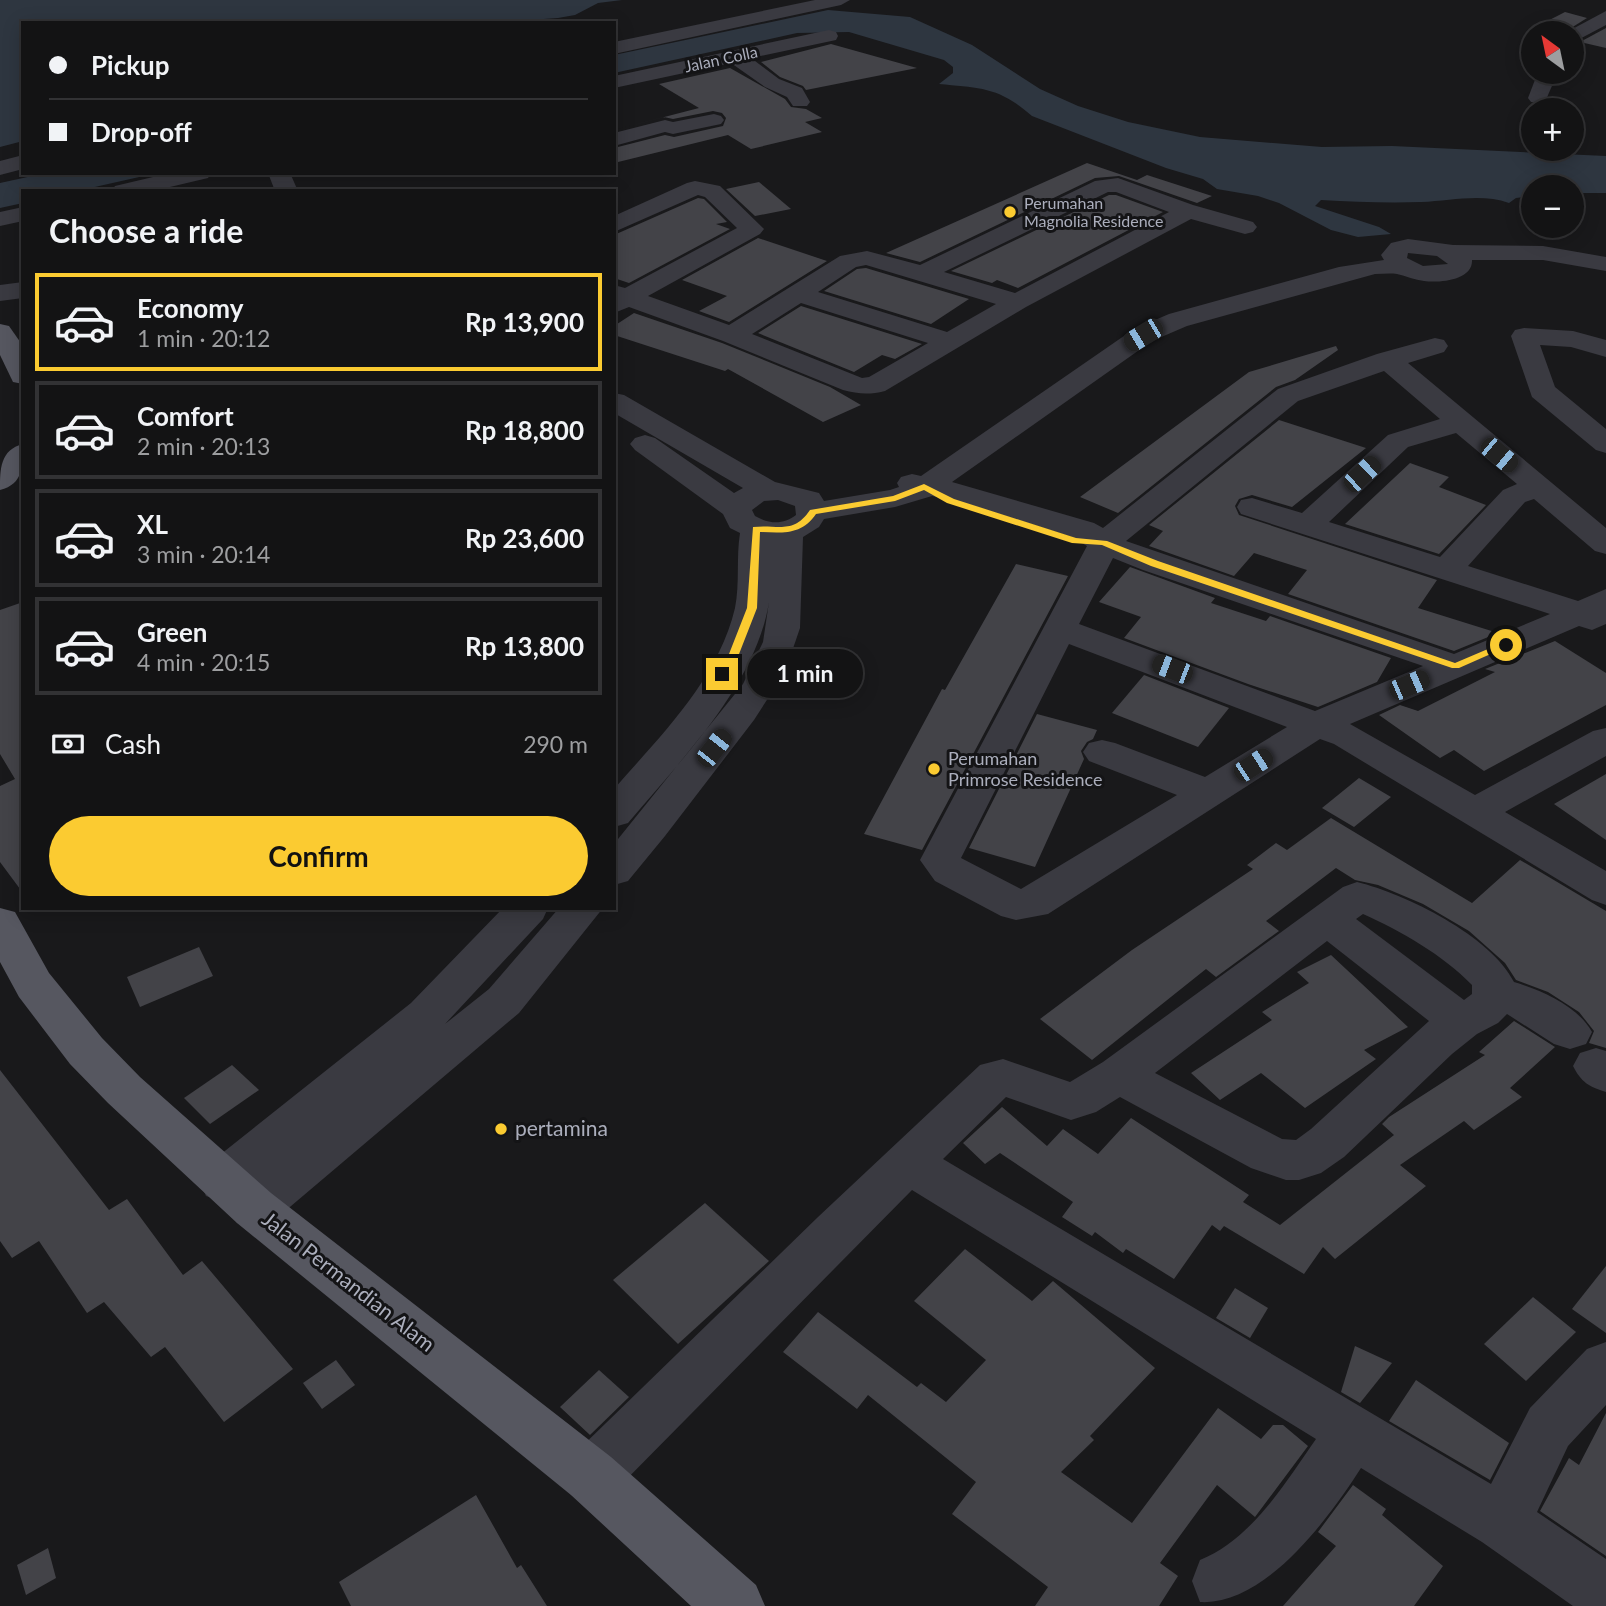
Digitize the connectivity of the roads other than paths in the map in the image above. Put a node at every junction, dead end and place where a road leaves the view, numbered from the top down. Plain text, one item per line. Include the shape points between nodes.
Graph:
1 (754, 0) edge
2 (841, 0) edge
3 (729, 5) dead end
4 (1606, 18) edge
5 (1584, 30) edge
6 (828, 36) dead end
7 (616, 48) edge
8 (735, 57) junction
9 (616, 82) edge
10 (800, 102) dead end
11 (715, 120) dead end
12 (616, 139) edge
13 (21, 163) edge
14 (0, 168) edge
15 (191, 175) edge
16 (132, 189) edge
17 (1185, 210) junction
18 (21, 214) edge
19 (0, 219) edge
20 (1245, 227) dead end
21 (619, 231) edge
22 (1456, 257) junction
23 (1606, 264) edge
24 (1606, 272) edge
25 (922, 273) junction
26 (21, 290) edge
27 (0, 293) edge
28 (799, 294) junction
29 (619, 299) edge
30 (1017, 302) junction
31 (732, 335) junction
32 (949, 341) junction
33 (11, 343) edge
34 (1435, 346) dead end
35 (1606, 349) edge
36 (1387, 360) junction
37 (21, 370) edge
38 (616, 404) edge
39 (1460, 422) junction
40 (636, 430) edge
41 (1606, 444) edge
42 (21, 455) edge
43 (0, 481) edge
44 (911, 483) junction
45 (1538, 487) junction
46 (1252, 507) dead end
47 (779, 516) junction
48 (1307, 525) junction
49 (1104, 542) junction
50 (1606, 544) edge
51 (1446, 570) junction
52 (1598, 613) edge
53 (1060, 629) junction
54 (1455, 666) junction
55 (1317, 724) junction
56 (1606, 740) edge
57 (1102, 752) dead end
58 (1162, 775) junction
59 (1210, 793) junction
60 (616, 812) edge
61 (1473, 813) junction
62 (1138, 838) junction
63 (616, 869) edge
64 (1606, 891) edge
65 (526, 910) edge
66 (581, 910) edge
67 (1327, 919) junction
68 (0, 923) edge
69 (1494, 993) junction
70 (1461, 1022) junction
71 (1590, 1057) edge
72 (1119, 1075) junction
73 (910, 1164) junction
74 (238, 1195) junction
75 (1606, 1367) edge
76 (1353, 1432) junction
77 (591, 1476) junction
78 (1502, 1522) junction
79 (1221, 1581) dead end
80 (1606, 1594) edge
81 (735, 1606) edge

1 - 3 street
2 - 7 street
4 - 5 street
6 - 8 street, Jalan Colla
8 - 9 street, Jalan Colla
8 - 10 street via 770,82 792,90
11 - 12 street via 665,126
13 - 14 street
15 - 16 street
17 - 20 street
17 - 25 street via 1118,185 1118,179
17 - 30 street
18 - 19 street
21 - 29 street via 688,190 702,189 712,191 752,229
22 - 23 street via 1543,253
22 - 24 street via 1545,262
22 - 44 street via 1456,270 1441,274 1422,273 1399,261 1160,328
25 - 28 street via 876,260 854,260
25 - 30 street
26 - 27 street
28 - 31 street
28 - 32 street
29 - 31 street
30 - 32 street
31 - 32 street via 860,386 875,385
33 - 37 main road
34 - 36 street
35 - 41 street via 1573,339 1524,336 1542,391
36 - 39 street
36 - 49 street via 1293,392
38 - 40 street
39 - 45 street
39 - 48 street via 1398,441
40 - 47 street via 653,449
40 - 47 street via 769,491
42 - 43 main road
44 - 47 street via 895,498
44 - 49 street via 1019,524 1075,541
45 - 50 street
45 - 51 street via 1514,496
46 - 48 street
47 - 60 street via 734,654 698,713
47 - 63 street via 785,620 767,675
48 - 51 street
49 - 53 street
49 - 54 street via 1154,564
51 - 52 street
52 - 54 street
53 - 55 street
53 - 62 street via 940,860 949,871 1016,905 1026,905
54 - 55 street
55 - 59 street
55 - 61 street via 1347,736
56 - 61 street
57 - 58 street
58 - 59 street
58 - 62 street
59 - 62 street
61 - 64 street
65 - 74 street via 427,1015
66 - 74 street via 504,1001
67 - 69 street via 1349,900 1368,897 1480,967 1491,978
67 - 70 street
67 - 72 street
68 - 74 main road, Jalan Permandian Alam via 34,985 86,1051
69 - 70 street via 1491,1003
69 - 71 street via 1524,1002
70 - 72 street via 1333,1138 1306,1158 1288,1161
72 - 73 street via 1071,1101 996,1078
73 - 76 street
73 - 77 street
74 - 77 main road, Jalan Permandian Alam
75 - 78 street via 1549,1427
76 - 78 street
76 - 79 street via 1280,1532 1234,1580
77 - 81 main road, Jalan Permandian Alam
78 - 80 street

